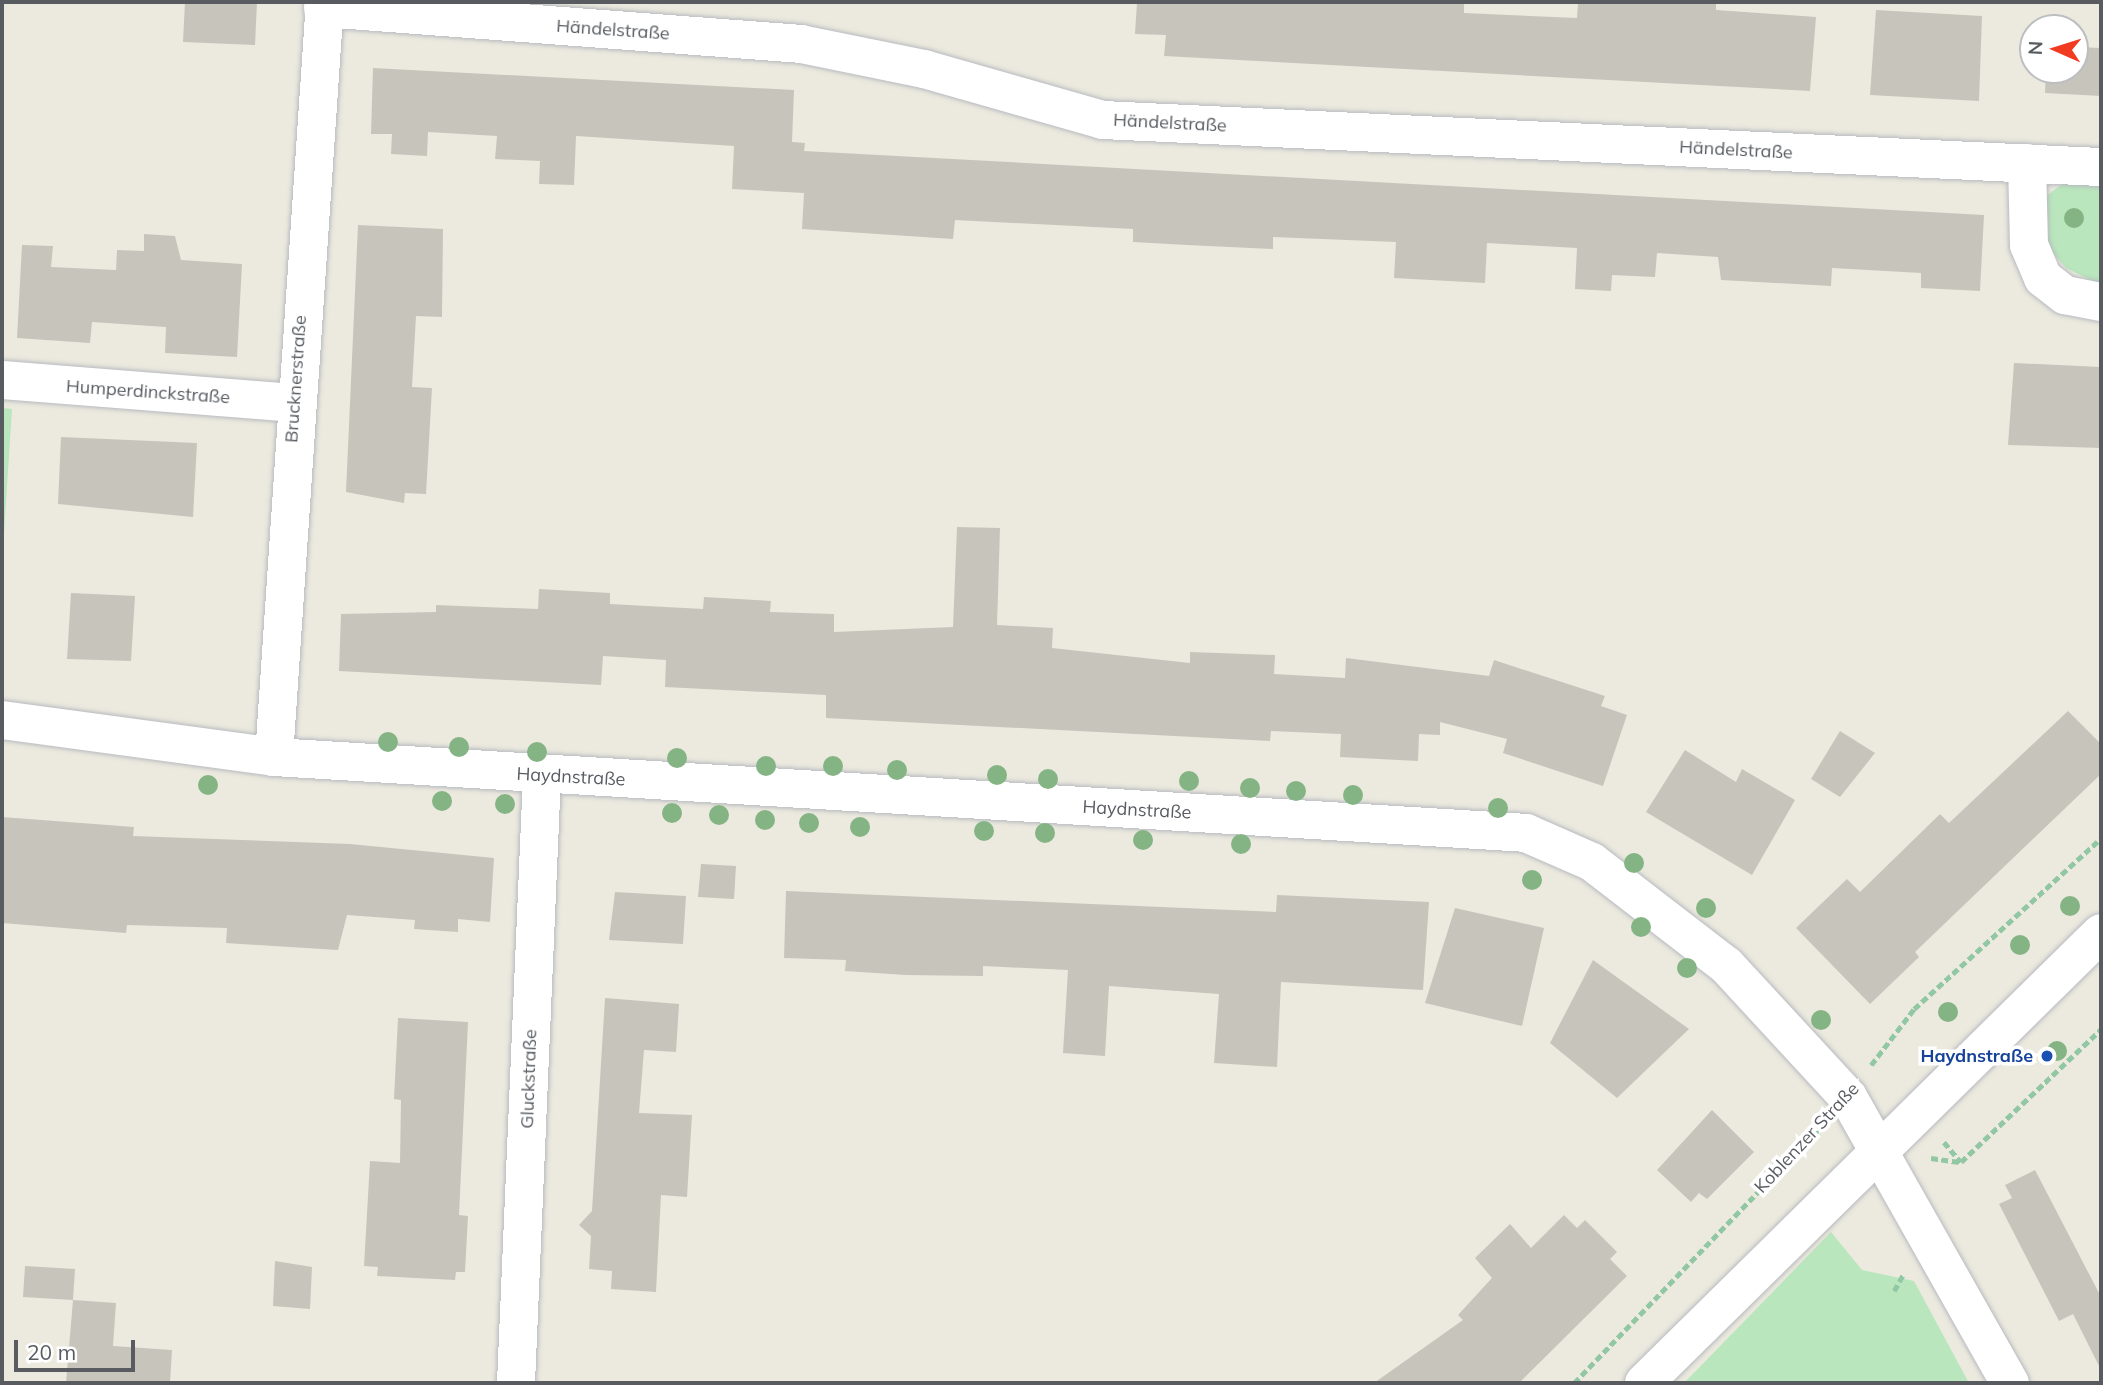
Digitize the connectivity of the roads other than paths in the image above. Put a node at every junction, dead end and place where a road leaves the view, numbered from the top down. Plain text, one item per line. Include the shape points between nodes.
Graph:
1 (324, 5) edge
2 (2027, 163) junction
3 (2101, 167) edge
4 (2101, 302) edge
5 (2, 380) edge
6 (293, 403) junction
7 (2, 720) edge
8 (274, 757) junction
9 (542, 775) junction
10 (2101, 933) edge
11 (1877, 1150) junction
12 (516, 1383) edge
13 (1644, 1383) edge
14 (2010, 1383) edge

1 - 2 street, Händelstraße via 801,44 924,69 1103,120
1 - 6 street, Brucknerstraße
2 - 3 street, Händelstraße
2 - 4 street via 2029,245 2043,278 2065,295
5 - 6 street, Humperdinckstraße
6 - 8 street, Brucknerstraße
7 - 8 street, Haydnstraße
8 - 9 street, Haydnstraße
9 - 11 street, Haydnstraße via 1526,833 1592,862 1727,966 1848,1097
9 - 12 street, Gluckstraße
10 - 11 street
11 - 13 street
11 - 14 street, Haydnstraße

